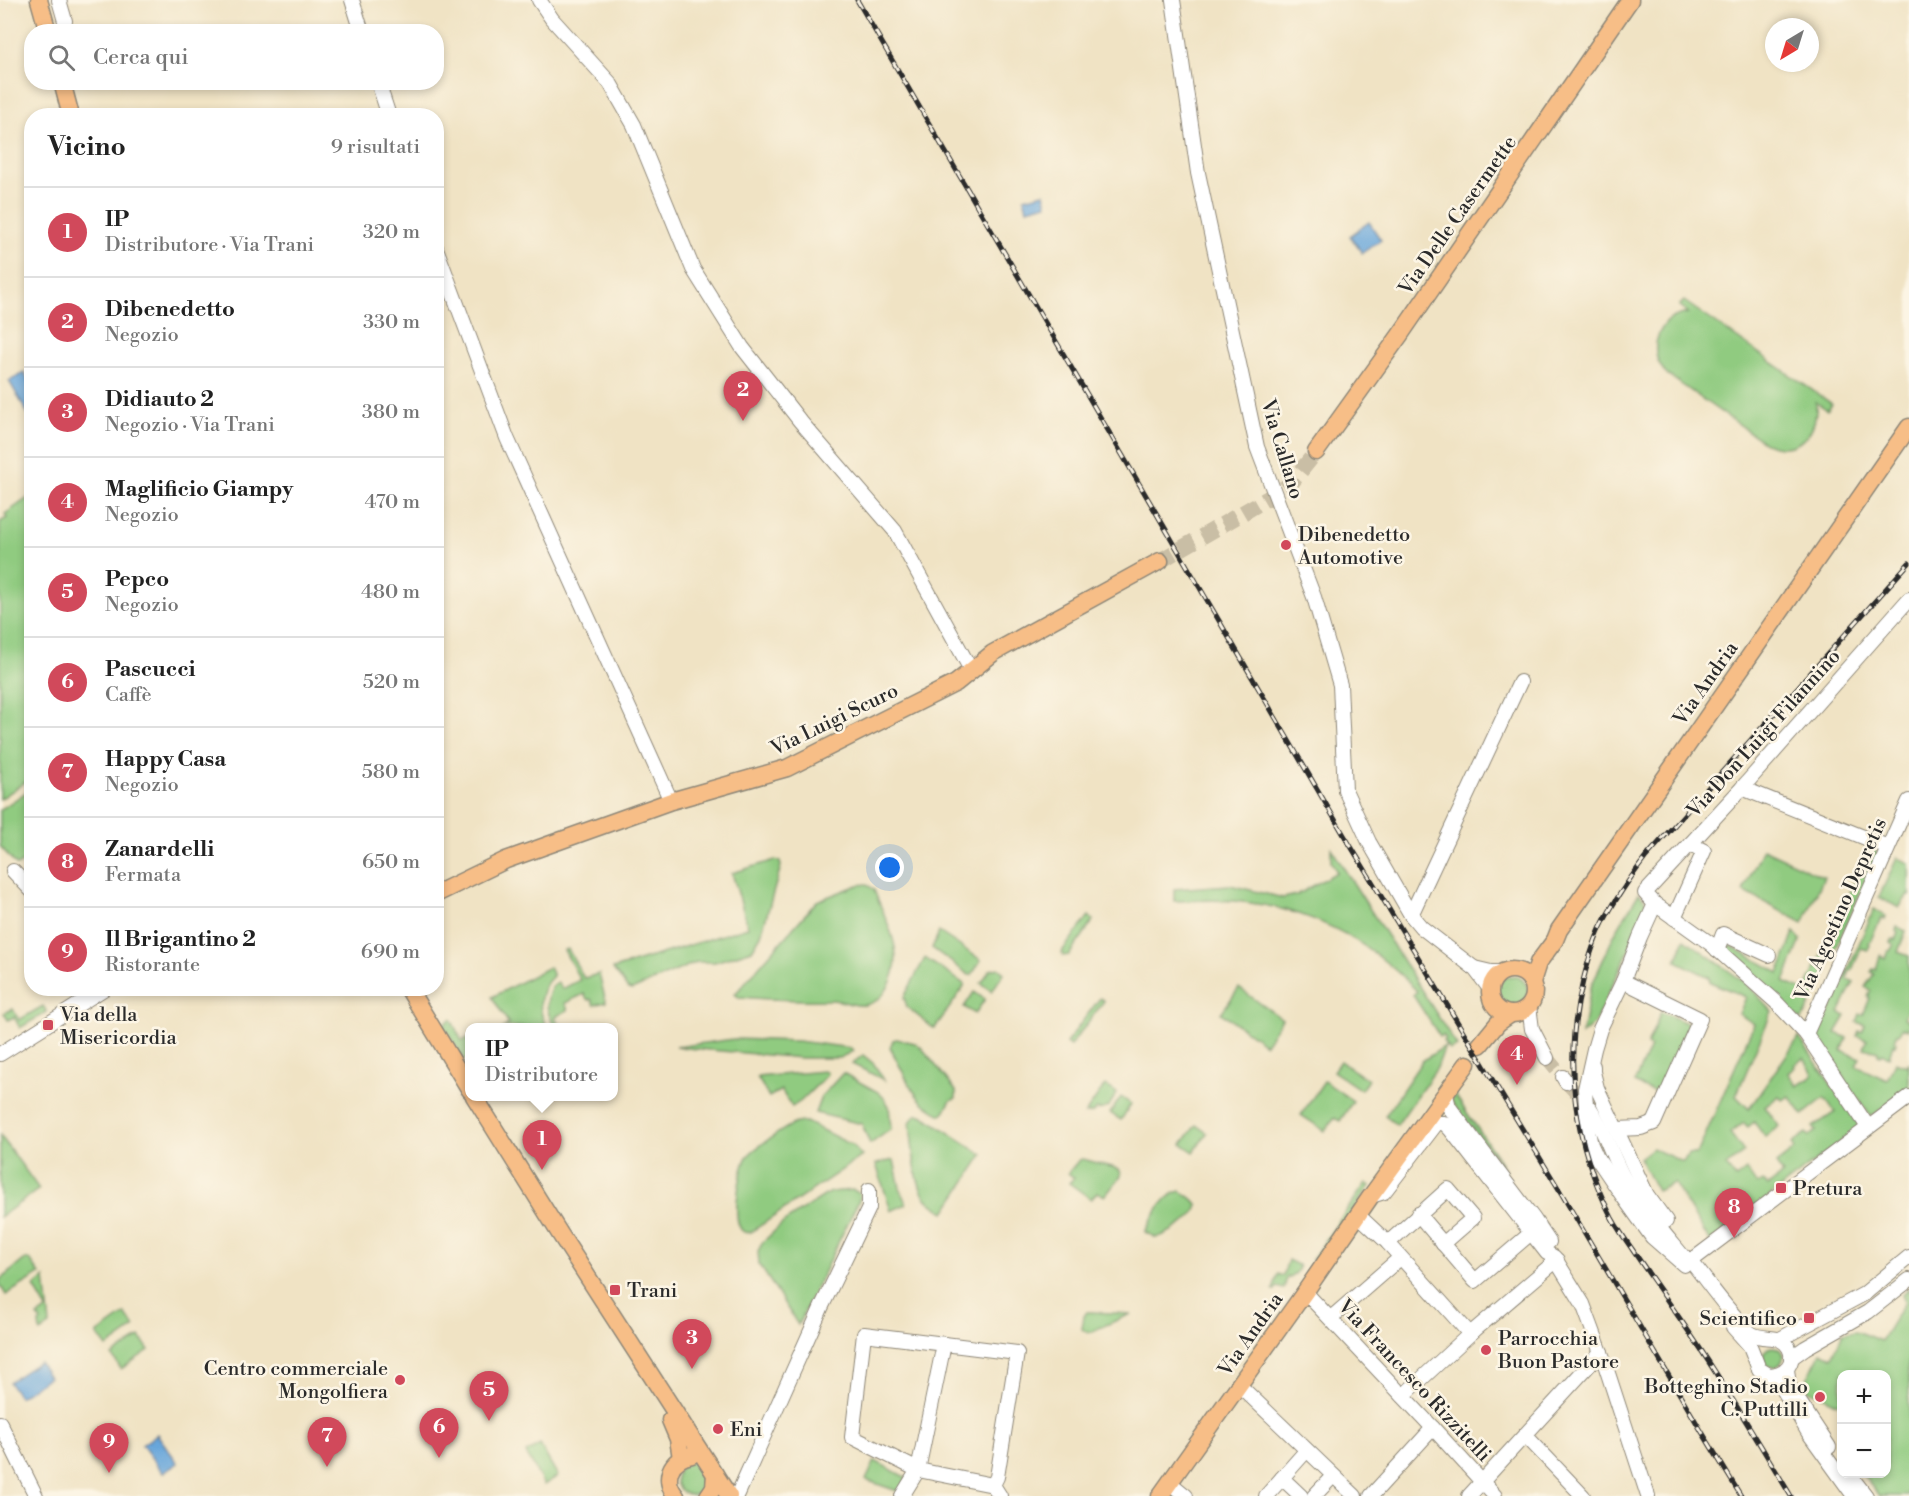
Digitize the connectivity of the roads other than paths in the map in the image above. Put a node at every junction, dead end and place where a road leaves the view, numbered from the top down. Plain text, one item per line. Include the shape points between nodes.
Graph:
1 (39, 0) edge
2 (59, 0) edge
3 (352, 0) edge
4 (539, 0) edge
5 (1173, 0) edge
6 (1630, 0) edge
7 (65, 21) dead end
8 (46, 24) edge
9 (360, 24) edge
10 (64, 90) edge
11 (381, 90) edge
12 (69, 108) edge
13 (386, 108) edge
14 (444, 269) edge
15 (1909, 427) edge
16 (1316, 452) tunnel mouth
17 (1160, 561) tunnel mouth
18 (1909, 599) edge
19 (971, 670) junction
20 (1520, 682) dead end
21 (1742, 788) junction
22 (671, 801) junction
23 (1909, 801) edge
24 (1690, 844) junction
25 (1888, 847) junction
26 (13, 871) dead end
27 (24, 883) edge
28 (444, 890) edge
29 (1655, 904) junction
30 (1411, 915) junction
31 (1674, 918) junction
32 (1717, 950) junction
33 (1769, 955) dead end
34 (1474, 968) junction
35 (1503, 972) junction
36 (1526, 977) junction
37 (1623, 981) junction
38 (1490, 989) junction
39 (93, 996) edge
40 (413, 996) edge
41 (1494, 1006) junction
42 (1519, 1011) junction
43 (1806, 1034) junction
44 (1594, 1049) junction
45 (0, 1054) edge
46 (1547, 1058) tunnel mouth
47 (1467, 1064) dead end
48 (465, 1082) edge
49 (1446, 1095) junction
50 (1909, 1097) edge
51 (477, 1101) edge
52 (1590, 1108) tunnel mouth
53 (1868, 1127) junction
54 (1617, 1129) junction
55 (869, 1190) dead end
56 (1371, 1196) junction
57 (1418, 1214) junction
58 (1358, 1215) junction
59 (1531, 1233) junction
60 (1388, 1243) junction
61 (1443, 1244) junction
62 (1909, 1257) edge
63 (1400, 1258) junction
64 (1556, 1259) junction
65 (1687, 1260) junction
66 (1909, 1280) edge
67 (1305, 1292) junction
68 (1331, 1318) junction
69 (1470, 1334) junction
70 (1774, 1339) junction
71 (944, 1344) junction
72 (1601, 1352) junction
73 (1754, 1358) junction
74 (1789, 1363) junction
75 (649, 1370) junction
76 (1769, 1375) junction
77 (1239, 1385) junction
78 (1403, 1396) junction
79 (0, 1423) edge
80 (1433, 1428) junction
81 (1525, 1435) junction
82 (3, 1438) edge
83 (1306, 1451) junction
84 (1837, 1456) edge
85 (681, 1458) junction
86 (704, 1459) junction
87 (918, 1470) junction
88 (1333, 1476) junction
89 (1282, 1478) junction
90 (1853, 1478) edge
91 (1482, 1482) junction
92 (722, 1485) edge
93 (1165, 1489) edge
94 (997, 1491) edge
95 (674, 1495) edge
96 (27, 1496) edge
97 (36, 1496) edge
98 (708, 1496) edge
99 (737, 1496) edge
100 (902, 1496) edge
101 (1186, 1496) edge
102 (1266, 1496) edge
103 (1301, 1496) edge
104 (1314, 1496) edge
105 (1356, 1496) edge
106 (1371, 1496) edge
107 (1469, 1496) edge
108 (1495, 1496) edge
109 (1583, 1496) edge
110 (1648, 1496) edge
111 (1854, 1496) edge
112 (1866, 1496) edge

1 - 8 main road
2 - 7 street
3 - 9 street
4 - 19 street via 610,83 634,124 693,269 742,347 895,531
5 - 30 street, Via Callano via 1198,173 1257,447 1314,597 1340,685 1345,790 1369,842
6 - 16 main road, Via Delle Casermette
10 - 12 main road
11 - 13 street
14 - 22 street via 507,438
15 - 36 main road, Via Andria
17 - 19 main road, Via Luigi Scuro via 993,653
18 - 21 street, Via Don Luigi Filannino
19 - 22 main road, Via Luigi Scuro via 956,683 788,768
20 - 30 street
21 - 24 street, Via Don Luigi Filannino
21 - 25 street
22 - 28 main road, Via Luigi Scuro via 506,860
23 - 25 street, Via Agostino Depretis
24 - 29 street, Via Don Luigi Filannino via 1645,893
24 - 31 street via 1704,851
25 - 43 street, Via Agostino Depretis
26 - 27 street
29 - 31 street
29 - 37 street
30 - 34 street, Via Callano via 1420,927
31 - 32 street
32 - 33 street via 1723,934
32 - 43 street
34 - 35 street, Via Callano
34 - 38 street, Via Callano
35 - 36 main road via 1512,970
35 - 38 main road via 1494,978
36 - 42 main road via 1534,991 1533,998
37 - 44 street
37 - 54 street via 1700,1019 1654,1123
38 - 41 main road
39 - 45 street
40 - 48 main road
41 - 42 main road via 1502,1012
41 - 42 main road via 1484,1039 1498,1023
42 - 46 street
43 - 53 street
44 - 54 street via 1597,1088
44 - 65 street via 1585,1089 1591,1145 1652,1237
47 - 49 main road, Via Andria
49 - 56 main road, Via Andria
49 - 64 street via 1449,1107 1533,1218
50 - 53 street
51 - 75 main road
52 - 65 street via 1636,1198
53 - 65 street
54 - 65 street via 1647,1195 1689,1253
55 - 99 street via 869,1208
56 - 58 main road, Via Andria
56 - 59 street, Via Andria via 1384,1192 1437,1123 1444,1123
57 - 60 street
57 - 61 street
57 - 61 street via 1448,1189 1473,1218
58 - 60 street
58 - 67 main road, Via Andria
59 - 61 street via 1475,1281
59 - 64 street
60 - 63 street
62 - 70 street via 1864,1294
63 - 68 street
63 - 69 street
64 - 69 street
64 - 72 street via 1583,1304
65 - 70 street via 1752,1334
65 - 73 street
66 - 74 street via 1868,1312 1805,1348
67 - 68 street, Via Francesco Rizzitelli
67 - 77 main road, Via Andria
68 - 78 street, Via Francesco Rizzitelli
69 - 78 street
70 - 73 street via 1758,1345
70 - 74 street via 1788,1346
71 - 87 street
71 - 87 street via 864,1334 852,1437
71 - 94 street via 1017,1353
72 - 81 street
72 - 110 street
73 - 76 street via 1759,1369
74 - 76 street via 1776,1375
74 - 84 street via 1789,1386
75 - 85 main road via 678,1439
75 - 86 main road
76 - 111 street via 1784,1391
77 - 83 street
77 - 93 main road, Via Andria
78 - 80 street, Via Francesco Rizzitelli
79 - 82 street
80 - 91 street, Via Francesco Rizzitelli
80 - 106 street
81 - 91 street
81 - 109 street
82 - 96 street
82 - 97 street
83 - 88 street
83 - 89 street
85 - 86 main road via 693,1455
85 - 95 main road via 670,1471
86 - 92 main road
87 - 94 street
87 - 100 street
88 - 104 street
88 - 105 street
89 - 102 street
89 - 103 street
90 - 112 street
91 - 107 street
91 - 108 street, Via Francesco Rizzitelli
92 - 98 main road
93 - 101 street

